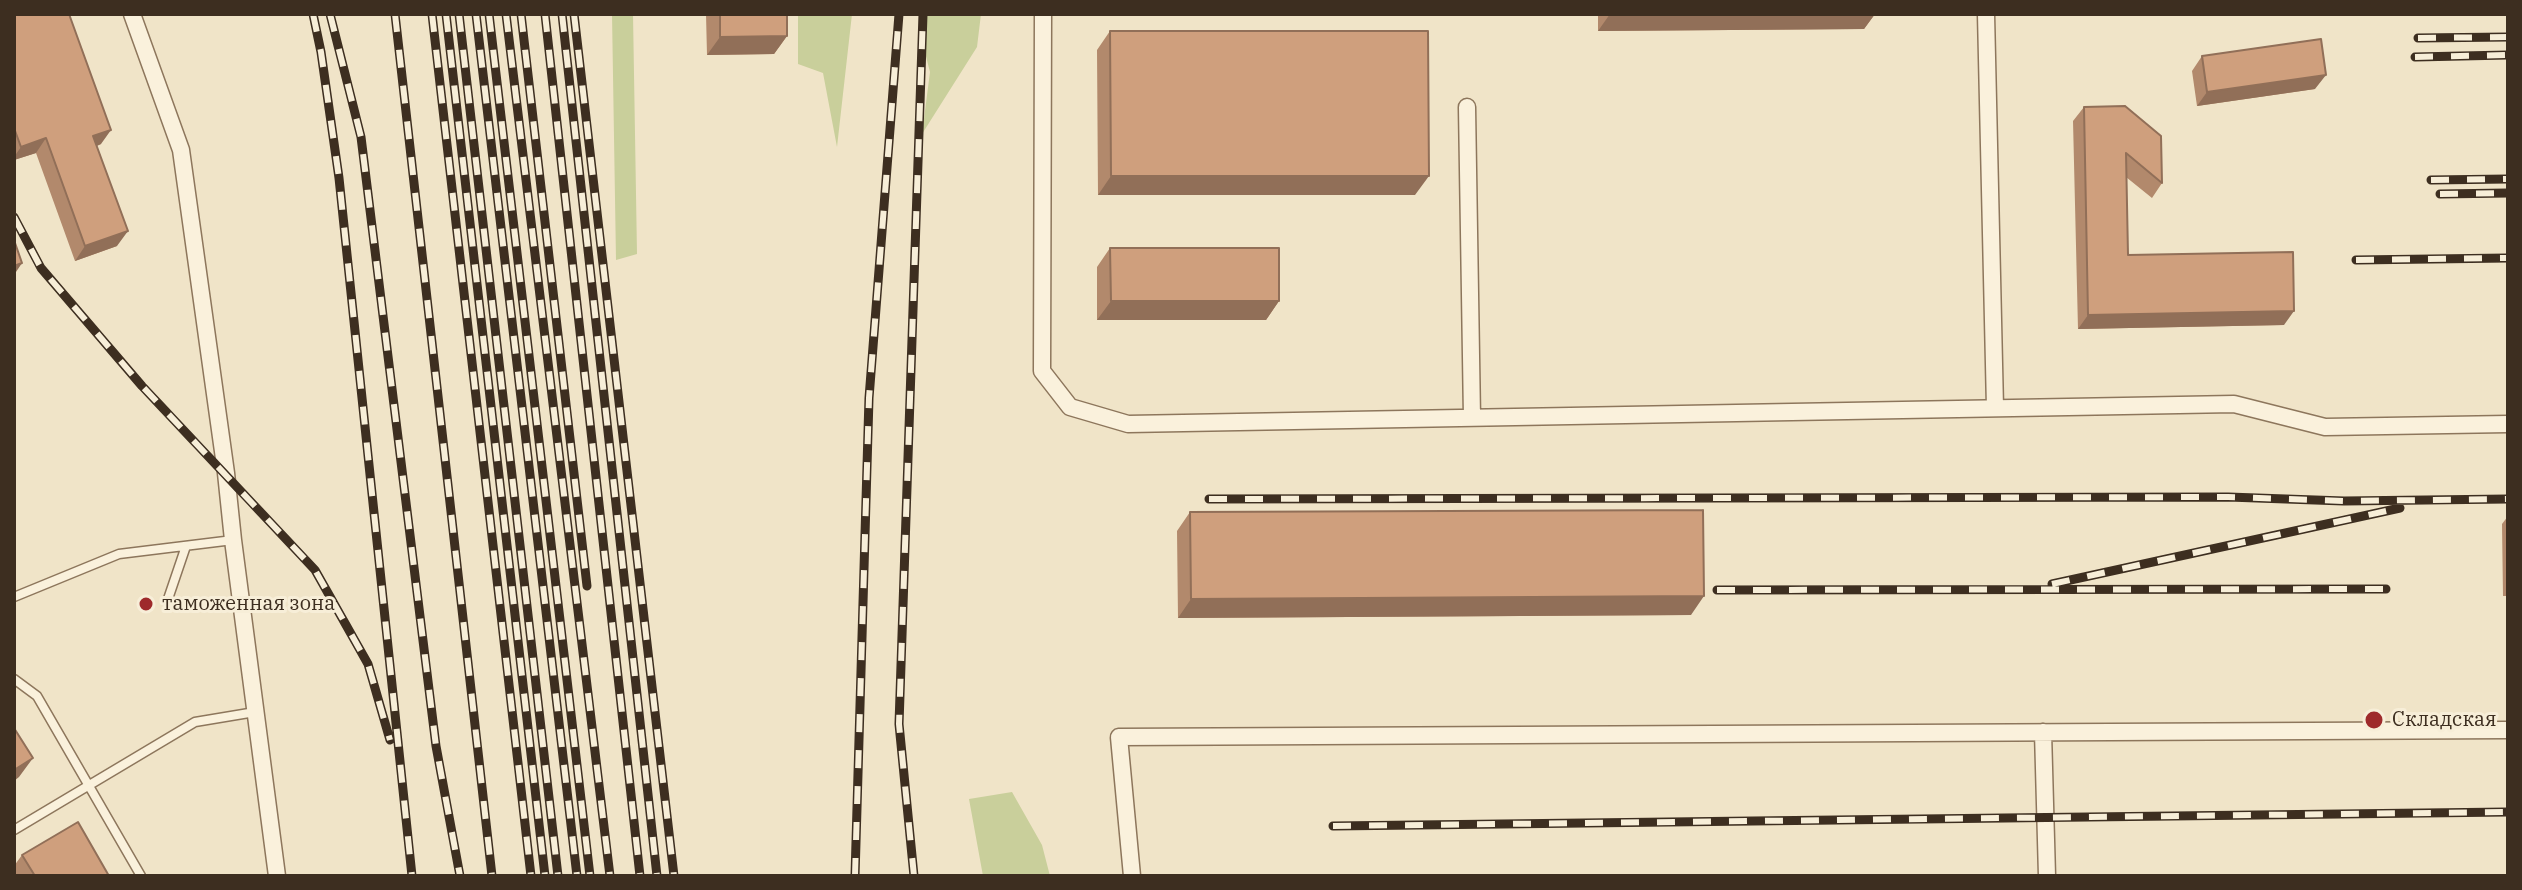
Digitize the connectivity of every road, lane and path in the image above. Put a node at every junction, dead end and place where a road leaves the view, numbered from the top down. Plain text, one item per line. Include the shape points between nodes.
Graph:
1 (132, 14) edge
2 (1043, 14) edge
3 (1986, 14) edge
4 (1467, 107) dead end
5 (1995, 408) junction
6 (1472, 418) junction
7 (2508, 424) edge
8 (233, 540) junction
9 (186, 546) junction
10 (14, 597) edge
11 (168, 599) dead end
12 (14, 679) edge
13 (255, 712) junction
14 (2508, 730) edge
15 (2043, 732) junction
16 (89, 785) junction
17 (14, 830) edge
18 (141, 876) edge
19 (277, 876) edge
20 (1132, 876) edge
21 (2047, 876) edge

1 - 8 street via 181,150
2 - 6 street via 1042,371 1070,407 1128,424
3 - 5 street
4 - 6 street
5 - 6 street
5 - 7 street via 2234,404 2325,427
8 - 9 lane
8 - 13 street
9 - 10 lane via 119,554
9 - 11 lane
12 - 16 lane via 37,696
13 - 16 lane via 195,722
13 - 19 street
14 - 15 street
15 - 20 street via 1119,737
15 - 21 street
16 - 17 lane
16 - 18 lane

